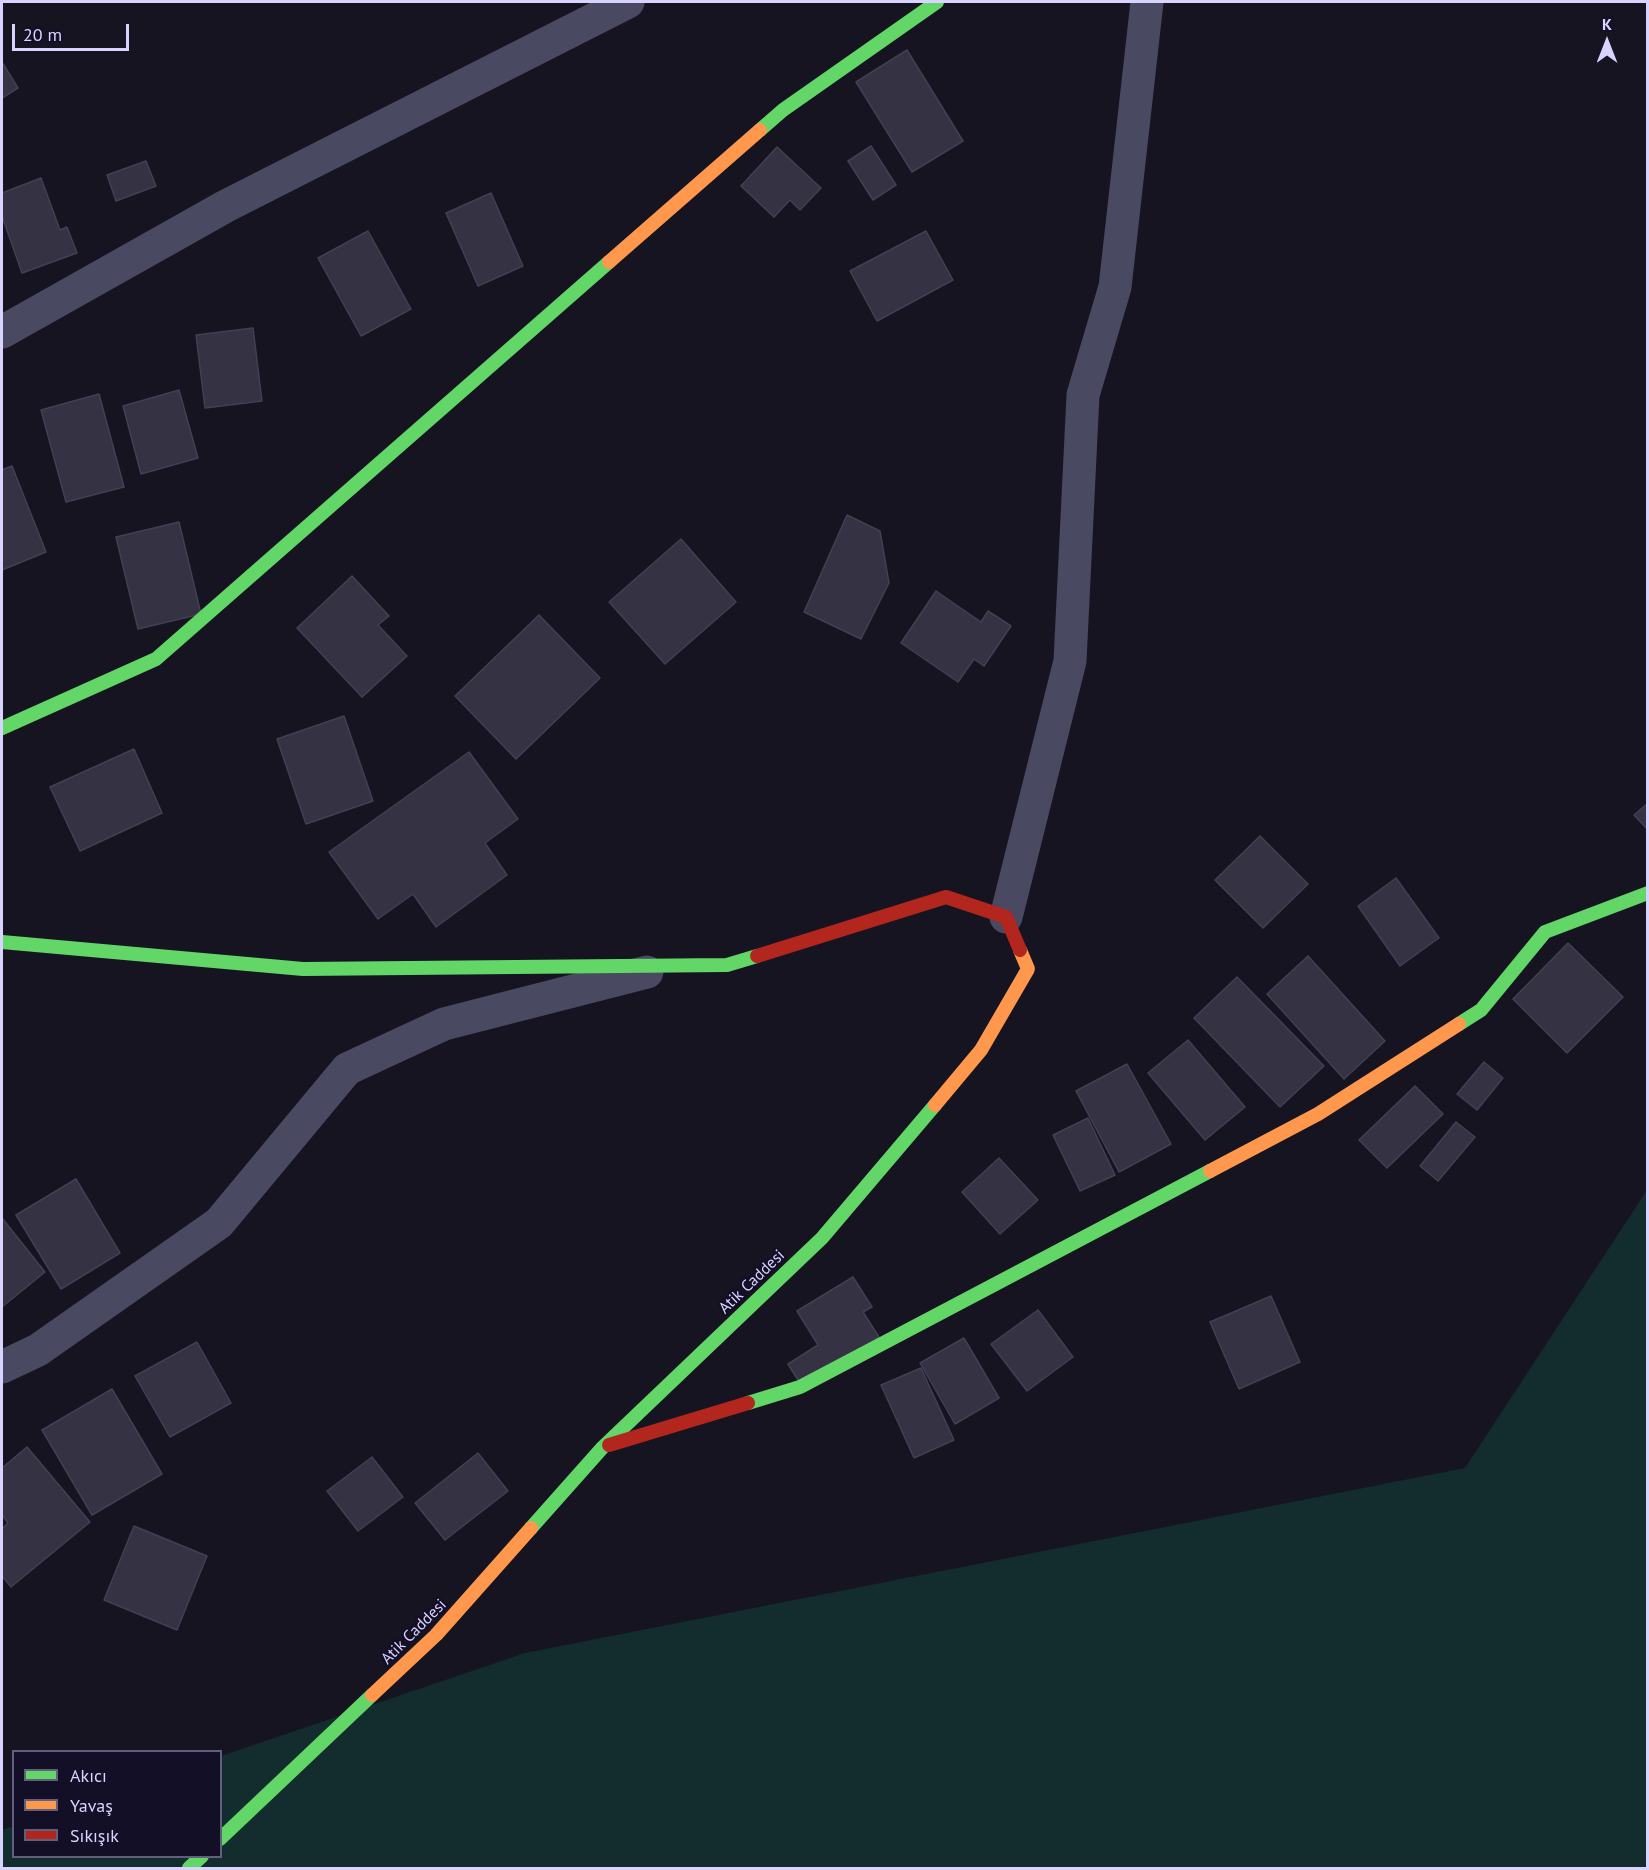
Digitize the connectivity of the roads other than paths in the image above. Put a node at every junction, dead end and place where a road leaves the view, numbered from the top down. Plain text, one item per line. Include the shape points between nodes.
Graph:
1 (628, 2) edge
2 (937, 2) edge
3 (1147, 2) edge
4 (2, 332) edge
5 (2, 728) edge
6 (1647, 893) edge
7 (1006, 918) junction
8 (2, 942) edge
9 (674, 965) junction
10 (2, 1367) edge
11 (603, 1447) junction
12 (222, 1837) edge
13 (201, 1858) edge
14 (189, 1869) edge

1 - 4 street via 226,206
2 - 5 street via 783,110 156,659
3 - 7 street via 1115,287 1083,395 1070,661
6 - 11 street via 1545,932 1481,1010 1308,1119 800,1387
7 - 9 street via 946,897 728,965
7 - 11 street, Atik Caddesi via 1028,969 981,1050 822,1238
8 - 9 street via 303,969
9 - 10 street via 444,1024 347,1069 219,1223 38,1350
11 - 12 street, Atik Caddesi via 436,1635
13 - 14 street

